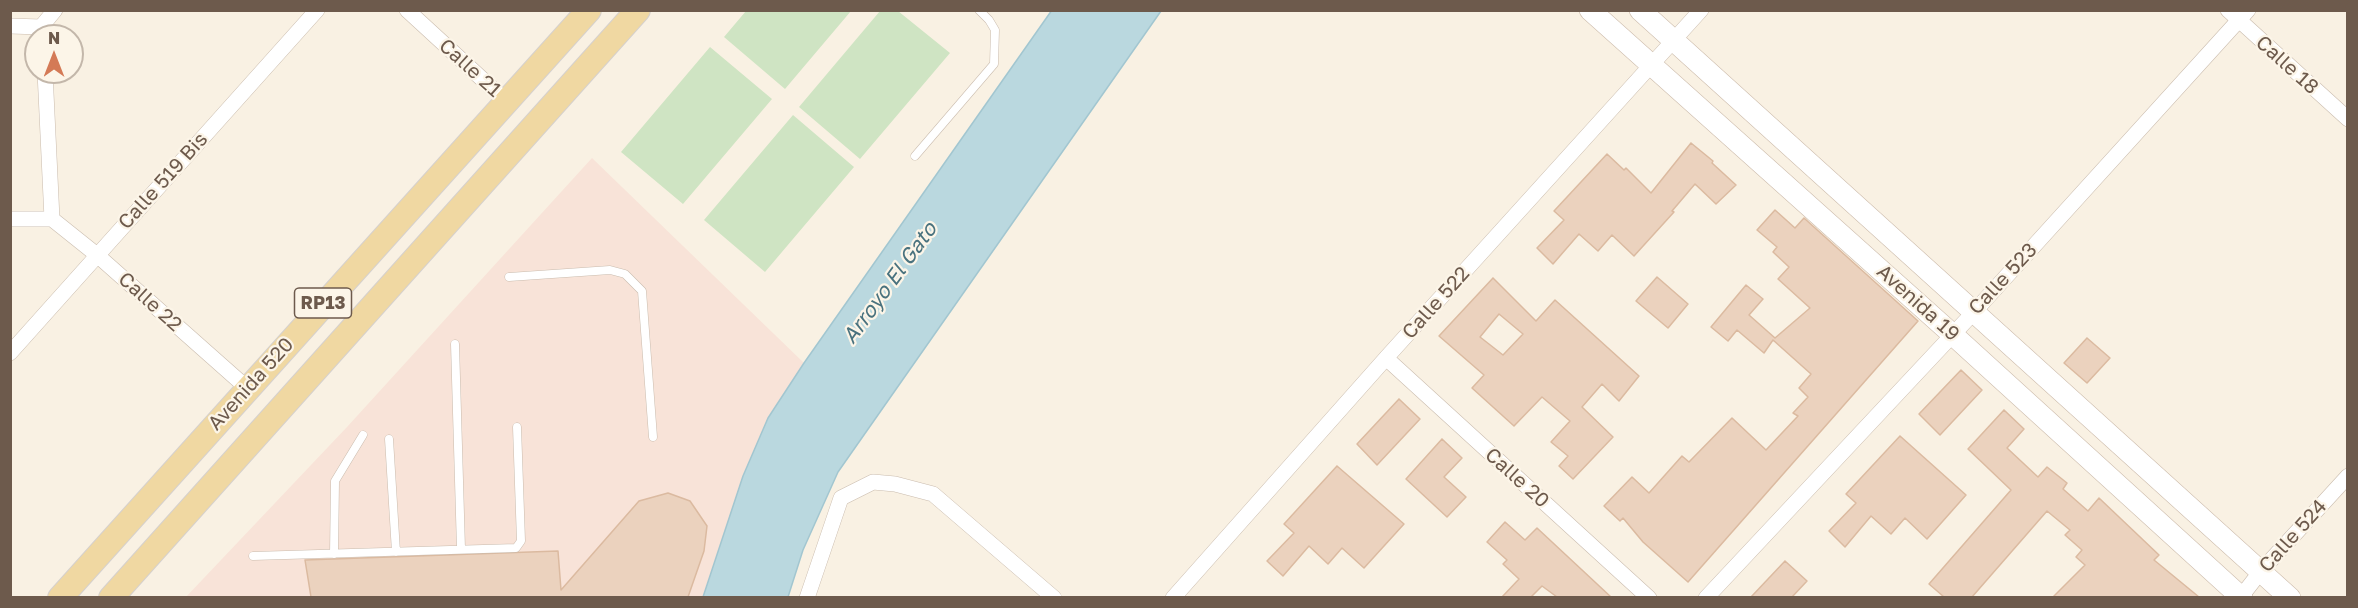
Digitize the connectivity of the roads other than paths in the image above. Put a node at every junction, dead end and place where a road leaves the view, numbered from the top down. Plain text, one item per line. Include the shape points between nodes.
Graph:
1 (55, 10) edge
2 (317, 10) edge
3 (407, 10) edge
4 (589, 10) edge
5 (638, 10) edge
6 (979, 10) edge
7 (1590, 10) edge
8 (1640, 10) edge
9 (1701, 10) edge
10 (2238, 14) edge
11 (46, 24) edge
12 (1673, 40) junction
13 (1650, 65) junction
14 (46, 84) edge
15 (506, 101) junction
16 (2348, 119) edge
17 (915, 156) dead end
18 (10, 219) edge
19 (52, 219) junction
20 (97, 255) junction
21 (509, 277) dead end
22 (1974, 312) junction
23 (1952, 334) junction
24 (455, 344) dead end
25 (10, 353) edge
26 (1386, 358) junction
27 (247, 388) junction
28 (518, 427) dead end
29 (363, 435) dead end
30 (653, 437) dead end
31 (389, 439) dead end
32 (2348, 476) edge
33 (462, 549) junction
34 (396, 552) junction
35 (334, 554) junction
36 (253, 556) dead end
37 (2261, 571) junction
38 (60, 597) edge
39 (111, 597) edge
40 (807, 597) edge
41 (1054, 597) edge
42 (1173, 597) edge
43 (1649, 597) edge
44 (1706, 597) edge
45 (2241, 597) edge
46 (2290, 597) edge

1 - 11 street
2 - 20 street, Calle 519 Bis
3 - 15 street, Calle 21
4 - 15 main road, Avenida 520 / RP13
5 - 39 main road, Avenida 520 / RP13
6 - 17 lane via 995,30 994,64
7 - 13 main road, Avenida 19
8 - 12 main road, Avenida 19
9 - 12 street, Calle 522
10 - 16 street, Calle 18
10 - 22 street, Calle 523
12 - 13 street, Calle 522
12 - 22 main road, Avenida 19
13 - 23 main road, Avenida 19
13 - 26 street, Calle 522
14 - 19 street
15 - 27 main road, Avenida 520 / RP13
18 - 19 street
19 - 20 street, Calle 22
20 - 25 street, Calle 519 Bis
20 - 27 street, Calle 22
21 - 30 lane via 610,270 626,274 642,291
22 - 23 street, Calle 523
22 - 37 main road, Avenida 19
23 - 44 street, Calle 523
23 - 45 main road, Avenida 19
24 - 33 lane
26 - 42 street, Calle 522
26 - 43 street, Calle 20
27 - 38 main road, Avenida 520 / RP13
28 - 33 lane via 521,541 516,548
29 - 35 lane via 335,482
31 - 34 lane
32 - 37 street, Calle 524
33 - 34 lane
34 - 35 lane
35 - 36 lane
37 - 45 street, Calle 524
37 - 46 main road, Avenida 19
40 - 41 street via 841,498 873,482 933,494

